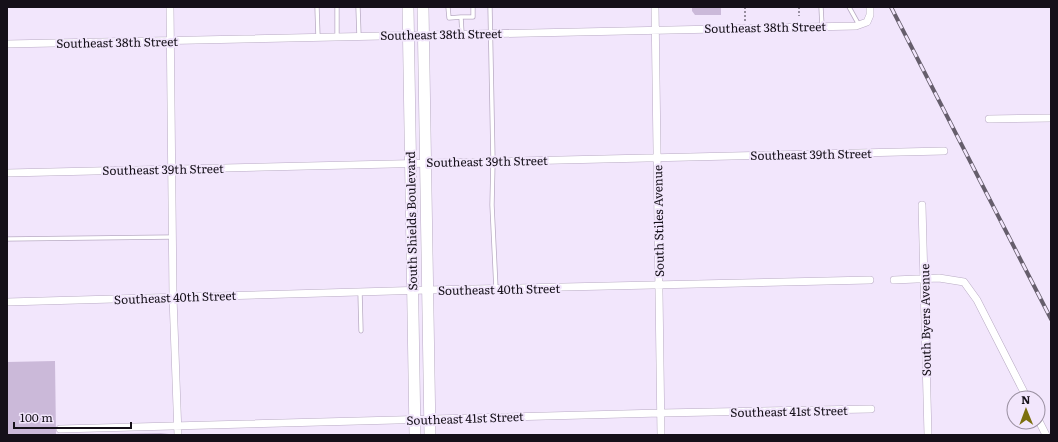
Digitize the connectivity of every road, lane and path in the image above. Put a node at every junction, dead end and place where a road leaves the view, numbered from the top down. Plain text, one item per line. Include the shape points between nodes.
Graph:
1 (170, 7) edge
2 (318, 7) edge
3 (337, 7) edge
4 (358, 7) edge
5 (408, 7) edge
6 (423, 7) edge
7 (448, 7) edge
8 (473, 7) edge
9 (490, 7) edge
10 (655, 7) edge
11 (745, 7) edge
12 (799, 7) edge
13 (821, 7) edge
14 (849, 7) edge
15 (870, 7) edge
16 (799, 16) dead end
17 (462, 18) junction
18 (745, 21) dead end
19 (859, 25) junction
20 (822, 26) junction
21 (655, 29) junction
22 (490, 33) junction
23 (462, 34) junction
24 (408, 35) junction
25 (424, 35) junction
26 (359, 36) junction
27 (318, 37) junction
28 (338, 37) junction
29 (171, 41) junction
30 (7, 44) edge
31 (1051, 118) edge
32 (989, 119) dead end
33 (944, 151) dead end
34 (657, 157) junction
35 (493, 161) junction
36 (425, 163) junction
37 (410, 164) junction
38 (172, 169) junction
39 (7, 173) edge
40 (922, 205) dead end
41 (173, 237) junction
42 (7, 239) edge
43 (870, 280) dead end
44 (894, 280) dead end
45 (924, 280) junction
46 (660, 285) junction
47 (496, 289) junction
48 (427, 290) junction
49 (412, 291) junction
50 (360, 292) junction
51 (173, 297) junction
52 (7, 302) edge
53 (361, 331) dead end
54 (1024, 390) edge
55 (871, 409) dead end
56 (661, 413) junction
57 (430, 419) junction
58 (414, 420) junction
59 (178, 425) junction
60 (60, 429) dead end
61 (178, 435) edge
62 (415, 435) edge
63 (430, 435) edge
64 (662, 435) edge
65 (928, 435) edge

1 - 29 street
2 - 27 lane
3 - 28 lane
4 - 26 lane
5 - 24 main road, South Shields Boulevard
6 - 25 main road, South Shields Boulevard
7 - 17 lane via 449,18
8 - 17 lane via 473,17
9 - 22 lane
10 - 21 street, South Stiles Avenue
11 - 18 path
12 - 16 path
13 - 20 lane
14 - 19 lane
15 - 19 street via 867,22
17 - 23 lane
19 - 20 street, Southeast 38th Street
20 - 21 street, Southeast 38th Street
21 - 22 street, Southeast 38th Street
21 - 34 street, South Stiles Avenue
22 - 23 street, Southeast 38th Street
22 - 35 lane
23 - 25 street, Southeast 38th Street
24 - 25 street, Southeast 38th Street
24 - 26 street, Southeast 38th Street
24 - 37 main road, South Shields Boulevard
25 - 36 main road, South Shields Boulevard
26 - 28 street, Southeast 38th Street
27 - 28 street, Southeast 38th Street
27 - 29 street, Southeast 38th Street
29 - 30 street, Southeast 38th Street
29 - 38 street
31 - 32 street
33 - 34 street, Southeast 39th Street
34 - 35 street, Southeast 39th Street
34 - 46 street, South Stiles Avenue
35 - 36 street, Southeast 39th Street
35 - 47 lane via 492,205
36 - 37 street, Southeast 39th Street
36 - 48 main road, South Shields Boulevard
37 - 38 street, Southeast 39th Street
37 - 49 main road, South Shields Boulevard
38 - 39 street, Southeast 39th Street
38 - 41 street
40 - 45 street, South Byers Avenue
41 - 42 lane
41 - 51 street
43 - 46 street, Southeast 40th Street
44 - 45 street
45 - 54 street via 945,279 964,282 977,300
45 - 65 street, South Byers Avenue
46 - 47 street, Southeast 40th Street
46 - 56 street, South Stiles Avenue
47 - 48 street, Southeast 40th Street
48 - 49 street, Southeast 40th Street
48 - 57 main road, South Shields Boulevard
49 - 50 street, Southeast 40th Street
49 - 58 main road, South Shields Boulevard
50 - 51 street, Southeast 40th Street
50 - 53 lane
51 - 52 street, Southeast 40th Street
51 - 59 street
55 - 56 street, Southeast 41st Street
56 - 57 street, Southeast 41st Street
56 - 64 street, South Stiles Avenue
57 - 58 street, Southeast 41st Street
57 - 63 main road, South Shields Boulevard
58 - 59 street, Southeast 41st Street
58 - 62 main road, South Shields Boulevard
59 - 60 street, Southeast 41st Street
59 - 61 street

